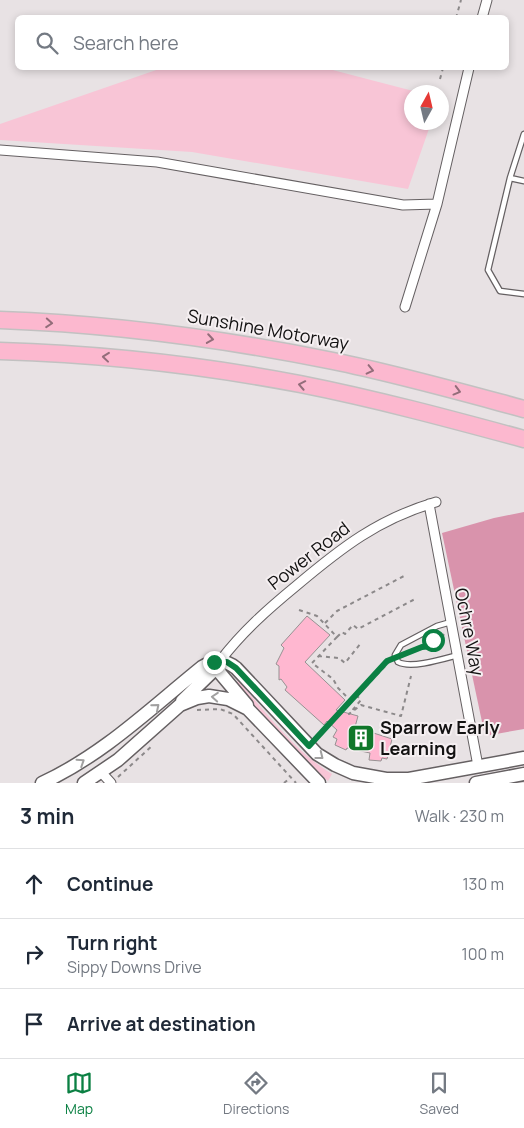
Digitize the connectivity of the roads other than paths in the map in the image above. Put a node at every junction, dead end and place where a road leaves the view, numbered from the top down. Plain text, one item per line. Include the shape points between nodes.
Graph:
1 (487, 0) edge
2 (483, 15) edge
3 (469, 70) edge
4 (524, 134) edge
5 (0, 150) edge
6 (510, 178) junction
7 (524, 181) edge
8 (437, 204) junction
9 (524, 294) edge
10 (405, 307) dead end
11 (0, 320) edge
12 (0, 350) edge
13 (522, 407) edge
14 (417, 411) junction
15 (524, 439) edge
16 (524, 448) edge
17 (432, 503) joint
18 (451, 622) junction
19 (458, 656) junction
20 (220, 661) junction
21 (175, 708) junction
22 (253, 714) junction
23 (524, 758) edge
24 (478, 766) junction
25 (101, 772) junction
26 (524, 774) edge
27 (357, 779) edge
28 (42, 783) edge
29 (84, 783) edge
30 (111, 783) edge
31 (319, 783) edge
32 (476, 783) edge

1 - 2 street
3 - 8 street
4 - 6 lane
5 - 8 street via 157,162 404,205
6 - 7 lane
6 - 9 lane via 488,270 500,291
8 - 10 street
11 -> 13 highway, Sunshine Motorway via 156,332 266,348
14 -> 12 highway via 302,385 208,369 98,356
14 - 15 highway
14 - 16 highway via 426,420
17 - 18 street, Ochre Way
17 - 20 street, Power Road via 372,529 332,556 252,624
18 - 19 street, Ochre Way
18 - 19 lane via 401,645 396,651 396,659 402,664 411,664
19 - 24 street, Ochre Way
20 - 21 main road
20 - 22 main road via 218,668 221,674
20 -> 27 main road via 229,662 236,668 309,746
28 -> 20 main road via 92,755 150,712 202,667
22 -> 21 main road via 232,700 214,696 197,698
21 - 25 main road
22 - 31 main road
23 - 24 main road
24 - 27 main road via 409,779
25 - 29 main road
25 - 30 street
26 - 32 main road

